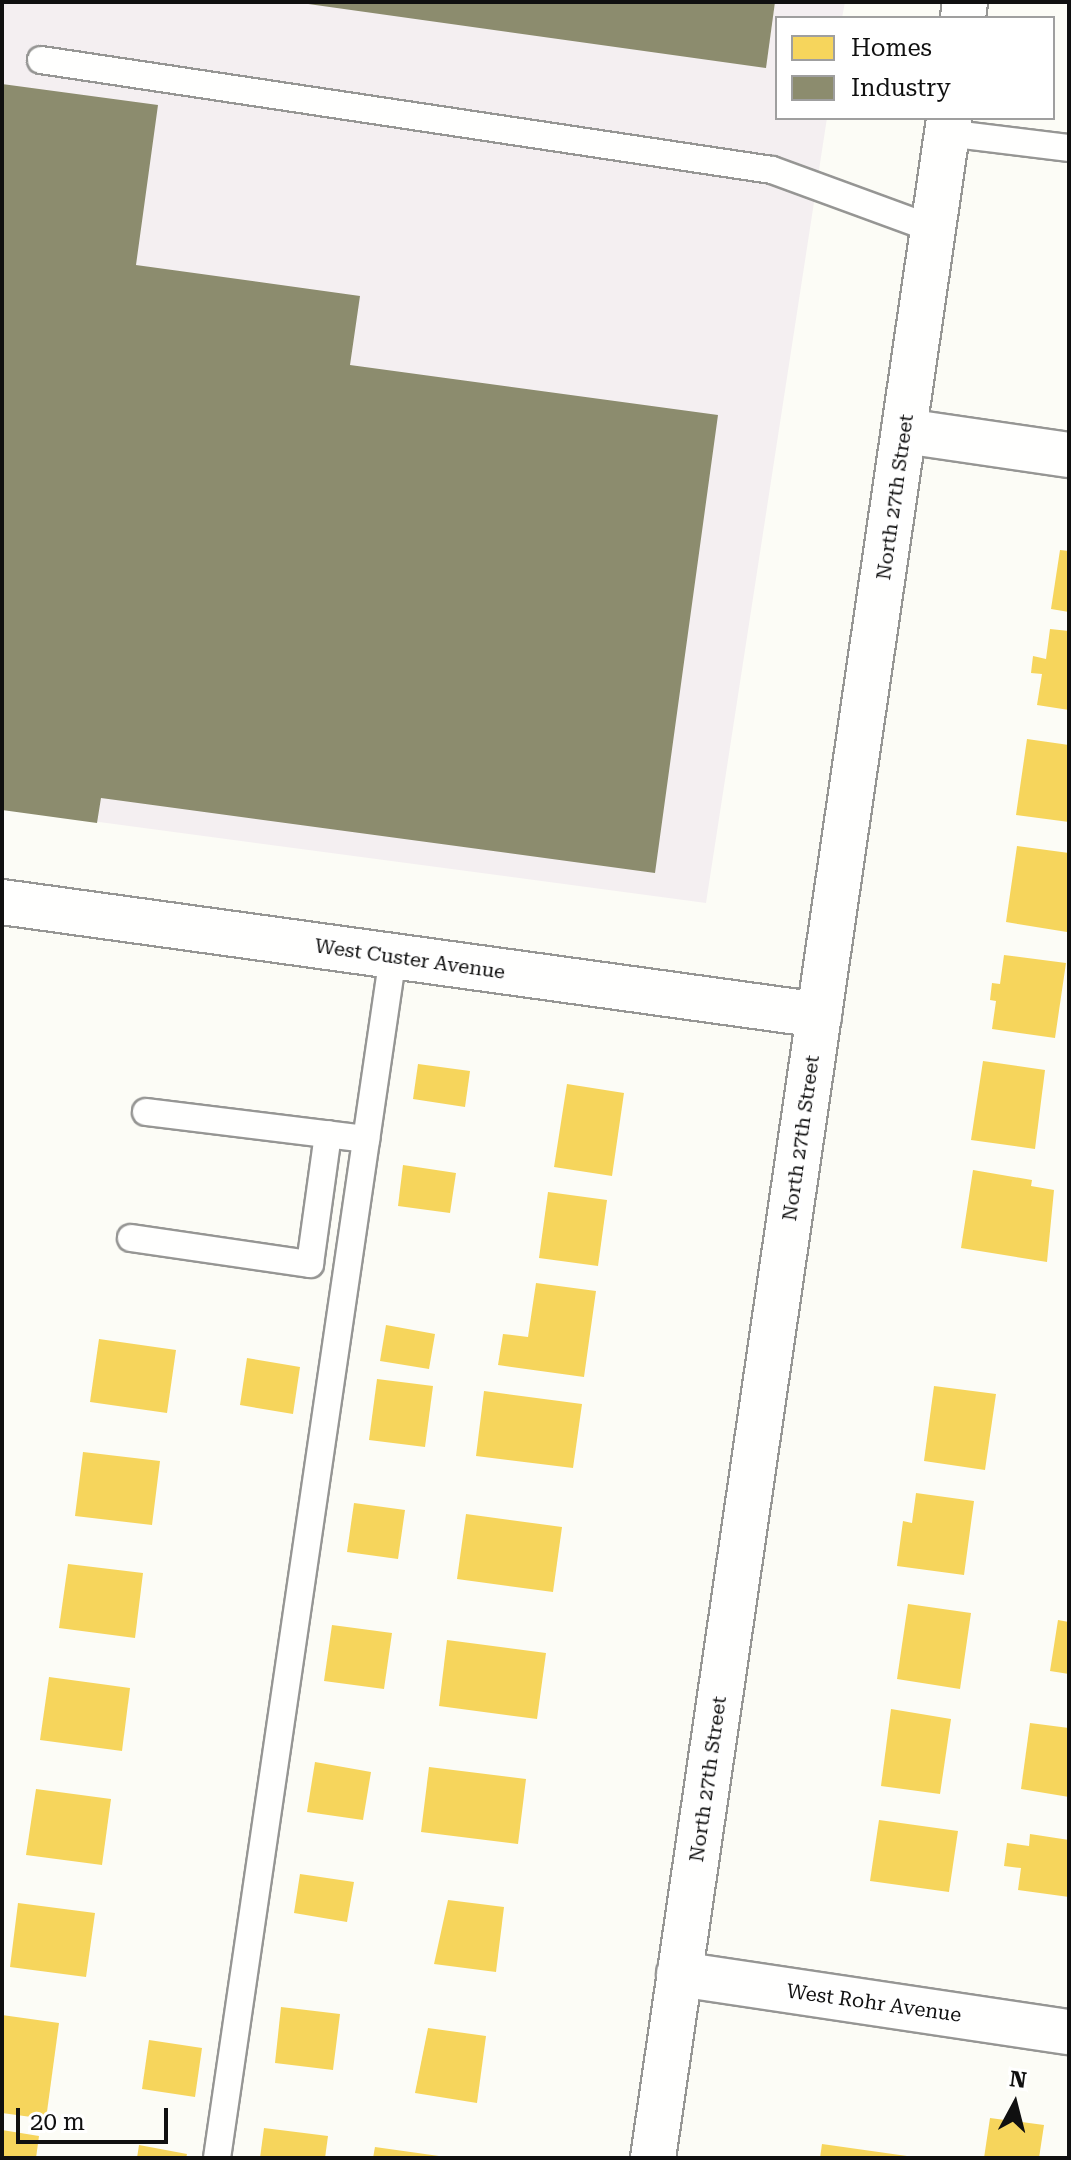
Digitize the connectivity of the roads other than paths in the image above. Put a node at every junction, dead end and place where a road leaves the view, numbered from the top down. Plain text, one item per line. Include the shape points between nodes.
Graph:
1 (41, 60) dead end
2 (948, 125) edge
3 (1069, 148) edge
4 (933, 229) junction
5 (904, 431) junction
6 (1069, 455) edge
7 (2, 902) edge
8 (393, 956) junction
9 (819, 1015) junction
10 (146, 1112) dead end
11 (328, 1134) junction
12 (366, 1139) junction
13 (131, 1238) dead end
14 (310, 1264) junction
15 (347, 1269) junction
16 (679, 1974) junction
17 (1069, 2032) edge
18 (217, 2158) edge
19 (653, 2158) edge

1 - 4 lane via 772,170
2 - 3 lane
2 - 4 street, North 27th Street
4 - 5 street, North 27th Street
5 - 6 street
5 - 9 street, North 27th Street
7 - 8 street, West Custer Avenue
8 - 9 street, West Custer Avenue
8 - 12 lane
9 - 16 street, North 27th Street
10 - 11 lane
11 - 12 lane
11 - 14 lane
12 - 15 lane
13 - 14 lane
14 - 15 lane
15 - 18 lane
16 - 17 street, West Rohr Avenue
16 - 19 street, North 27th Street

